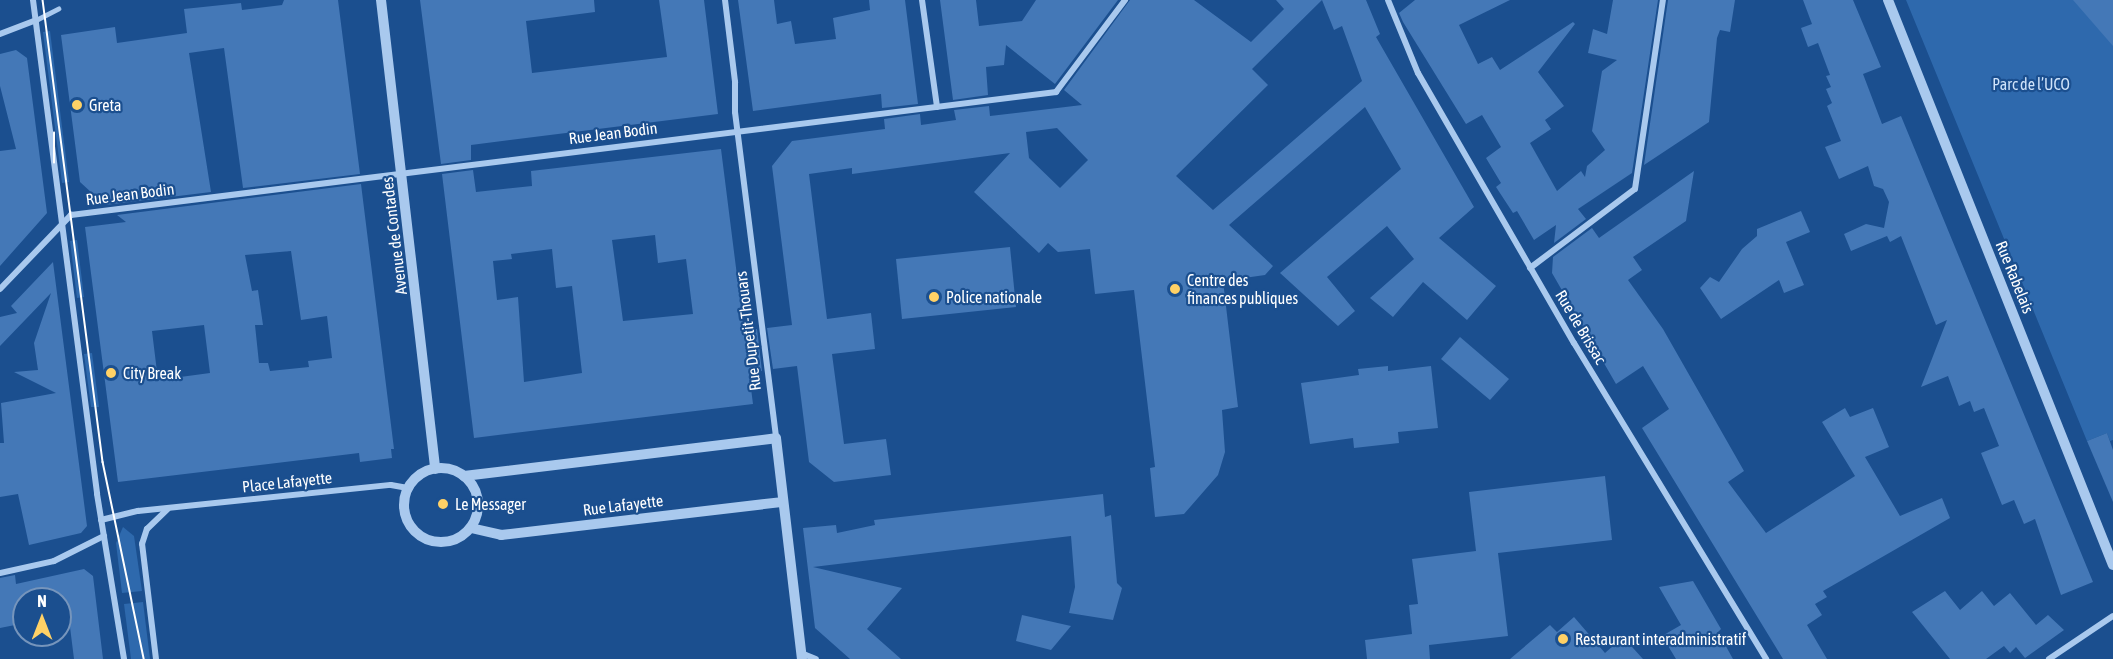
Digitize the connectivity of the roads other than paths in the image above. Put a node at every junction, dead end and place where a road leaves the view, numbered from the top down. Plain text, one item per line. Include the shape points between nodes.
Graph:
1 (33, 0) edge
2 (381, 0) edge
3 (725, 0) edge
4 (922, 0) edge
5 (1125, 0) edge
6 (1388, 0) edge
7 (1663, 0) edge
8 (1888, 0) edge
9 (58, 9) dead end
10 (36, 20) junction
11 (0, 34) edge
12 (937, 107) junction
13 (739, 131) junction
14 (402, 172) junction
15 (61, 224) junction
16 (1530, 268) junction
17 (0, 289) edge
18 (776, 438) junction
19 (435, 469) junction
20 (464, 476) junction
21 (408, 488) junction
22 (781, 502) junction
23 (168, 509) junction
24 (101, 520) junction
25 (471, 528) junction
26 (104, 536) junction
27 (2113, 565) edge
28 (0, 573) edge
29 (2113, 616) edge
30 (801, 656) edge
31 (124, 659) edge
32 (156, 659) edge
33 (816, 659) edge
34 (1766, 659) edge
35 (2049, 659) edge

1 - 10 street
2 - 14 street, Avenue de Contades
3 - 13 street, Rue Dupetit-Thouars
4 - 12 street
5 - 12 street, Rue Jean Bodin via 1056,92
6 - 16 street, Rue de Brissac via 1418,73
7 - 16 street via 1635,189
8 - 27 street, Rue Rabelais
9 - 10 lane
10 - 11 street
10 - 15 street
12 - 13 street, Rue Jean Bodin
13 - 14 street, Rue Jean Bodin
13 - 18 street, Rue Dupetit-Thouars
14 - 15 street, Rue Jean Bodin via 71,215
14 - 19 street, Avenue de Contades
15 - 17 street
15 - 24 street
16 - 34 street, Rue de Brissac
18 - 20 street
18 - 22 street, Rue Dupetit-Thouars
19 - 20 street via 451,469
19 - 21 street via 420,474
20 - 25 street via 474,488 478,502
21 - 23 street, Place Lafayette via 391,485
21 - 25 street via 405,516 420,536 447,542
22 - 25 street, Rue Lafayette via 501,535
22 - 30 street, Rue Dupetit-Thouars
23 - 24 street, Place Lafayette
23 - 32 street via 147,529 143,540
24 - 26 street
26 - 28 street via 54,561
26 - 31 street
29 - 35 street
30 - 33 street

